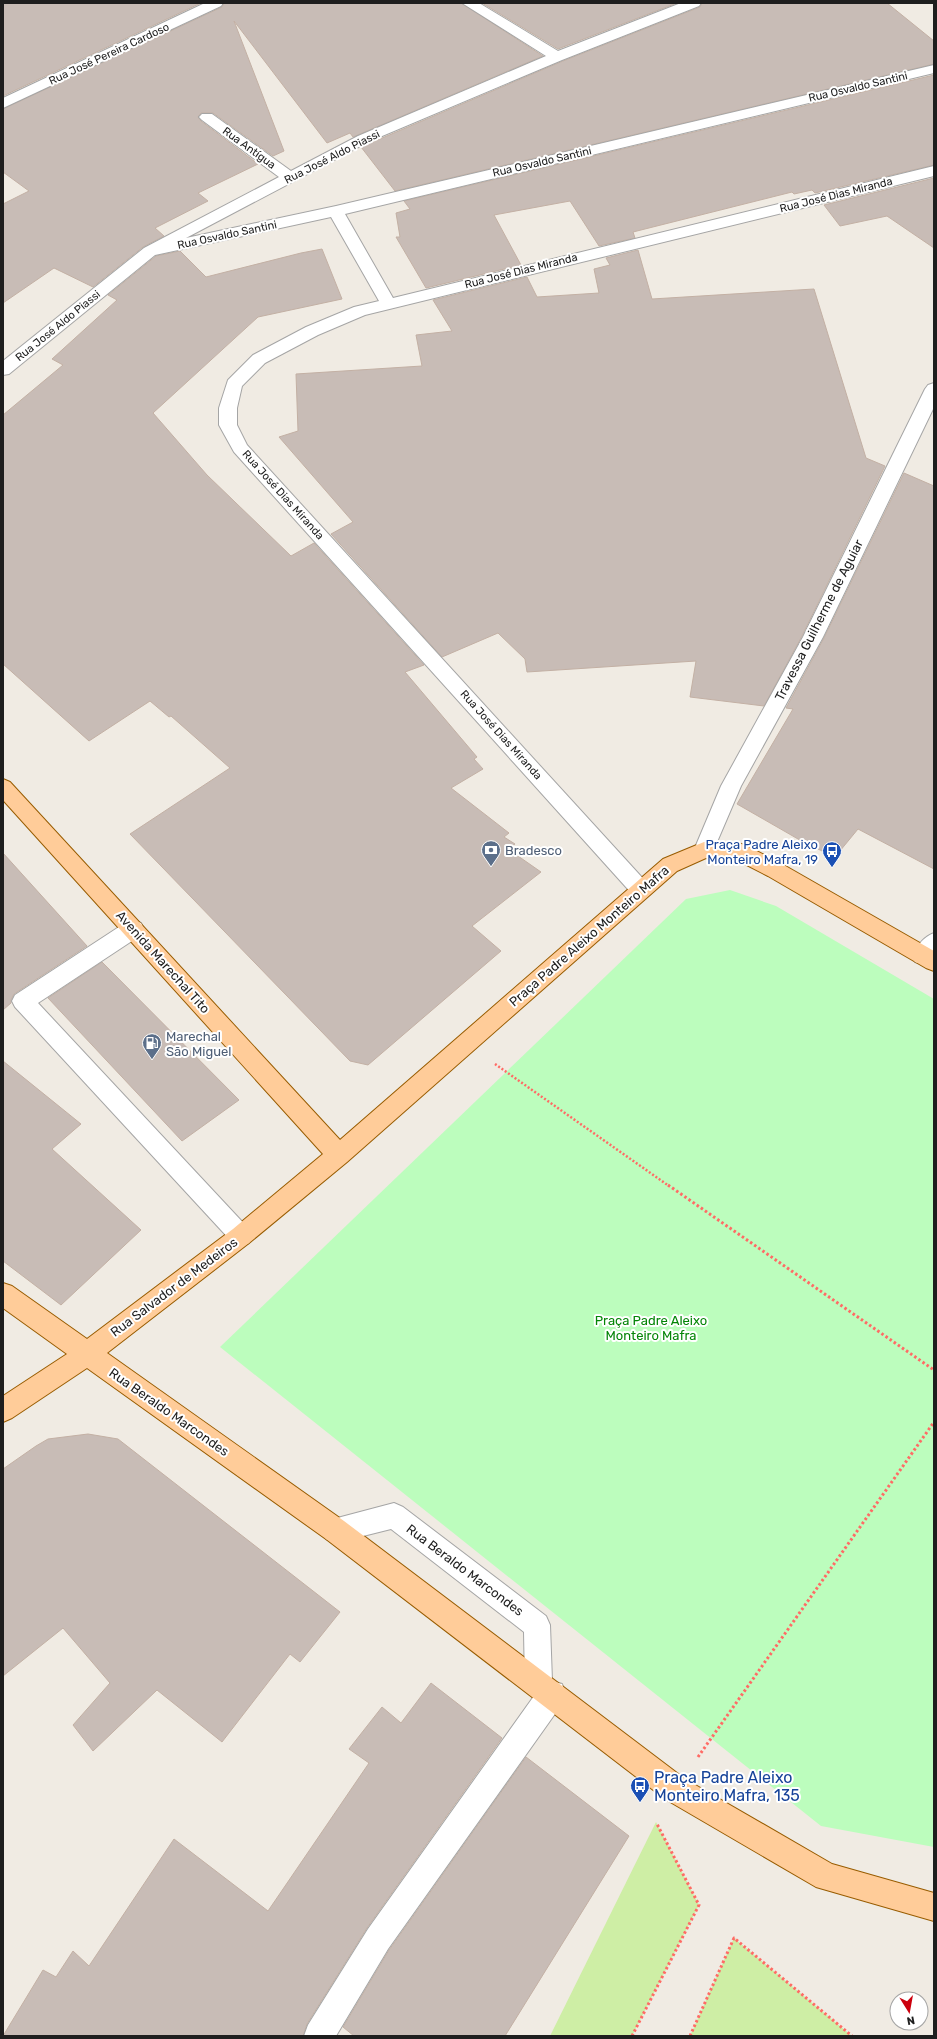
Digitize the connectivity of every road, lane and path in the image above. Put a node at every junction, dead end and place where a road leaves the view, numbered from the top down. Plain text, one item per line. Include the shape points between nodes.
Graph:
1 (216, 3) edge
2 (469, 3) edge
3 (694, 3) edge
4 (557, 57) junction
5 (934, 69) edge
6 (3, 104) edge
7 (207, 117) dead end
8 (934, 171) edge
9 (291, 178) junction
10 (336, 211) junction
11 (150, 251) junction
12 (388, 303) junction
13 (3, 370) edge
14 (934, 389) edge
15 (3, 787) edge
16 (704, 850) junction
17 (641, 890) junction
18 (133, 929) junction
19 (930, 953) edge
20 (466, 1044) junction
21 (339, 1155) junction
22 (241, 1236) junction
23 (3, 1294) edge
24 (87, 1354) junction
25 (934, 1370) edge
26 (3, 1410) edge
27 (934, 1422) edge
28 (335, 1530) junction
29 (545, 1689) junction
30 (675, 1789) junction
31 (934, 1907) edge
32 (320, 2036) edge
33 (632, 2036) edge
34 (690, 2036) edge
35 (852, 2036) edge

1 - 6 street, Rua José Pereira Cardoso
2 - 4 street
3 - 4 street, Rua José Aldo Piassi
4 - 9 street, Rua José Aldo Piassi via 363,139
5 - 10 street, Rua Osvaldo Santini
7 - 9 street, Rua Antígua
8 - 12 street, Rua José Dias Miranda
9 - 11 street, Rua José Aldo Piassi
10 - 11 street, Rua Osvaldo Santini
10 - 12 street
11 - 13 street, Rua José Aldo Piassi
12 - 17 street, Rua José Dias Miranda via 360,311 312,331 260,359 234,384 228,408 228,425 240,448
14 - 16 street, Travessa Guilherme de Aguiar via 812,637 731,786
15 - 18 main road, Avenida Marechal Tito
16 - 17 main road, Praça Padre Aleixo Monteiro Mafra via 670,866
16 - 19 main road, Praça Padre Aleixo Monteiro Mafra via 738,851
17 - 20 main road, Praça Padre Aleixo Monteiro Mafra
18 - 21 main road, Avenida Marechal Tito
18 - 22 street via 22,1001
20 - 21 main road, Praça Padre Aleixo Monteiro Mafra
20 - 25 path
21 - 22 main road, Rua Salvador de Medeiros
22 - 24 main road, Rua Salvador de Medeiros
23 - 24 main road, Rua Beraldo Marcondes
24 - 26 main road, Rua Salvador de Medeiros
24 - 28 main road, Rua Beraldo Marcondes
27 - 30 path
28 - 29 main road, Rua Beraldo Marcondes
28 - 29 street, Rua Beraldo Marcondes via 394,1516 537,1625
29 - 30 main road, Rua Beraldo Marcondes
29 - 32 street via 378,1939
30 - 31 main road, Rua Beraldo Marcondes via 826,1877
30 - 33 path via 650,1815 699,1905
34 - 35 path via 734,1938

